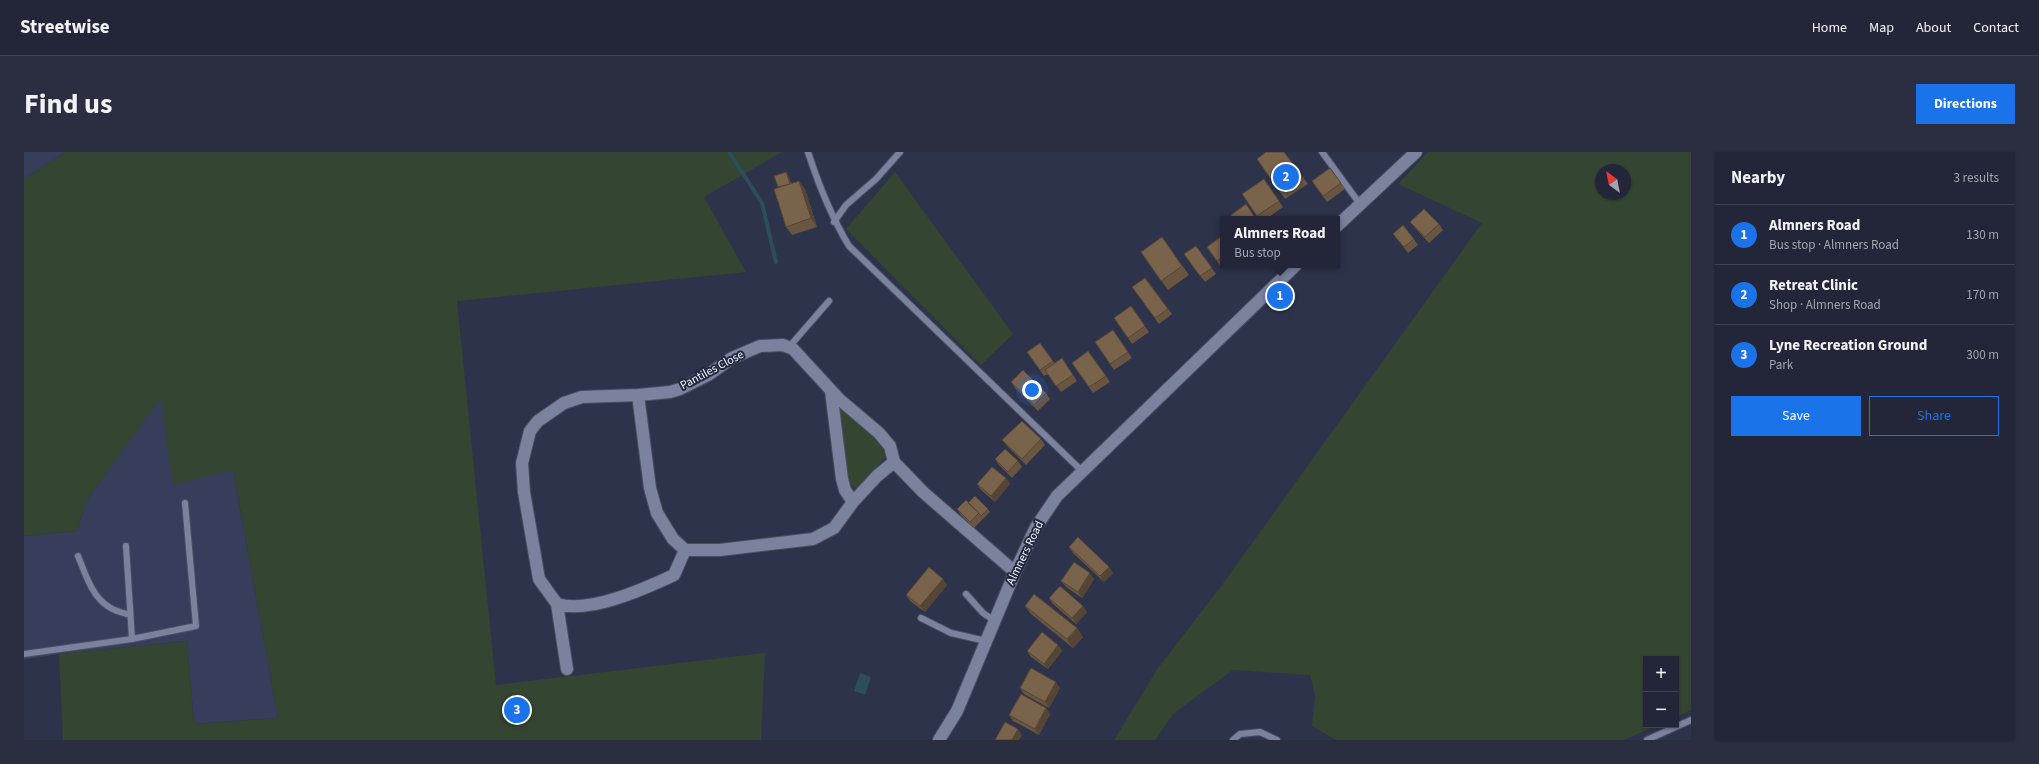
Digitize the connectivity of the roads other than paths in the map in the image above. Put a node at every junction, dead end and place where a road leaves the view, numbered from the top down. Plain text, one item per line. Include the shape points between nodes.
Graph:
1 (808, 152) edge
2 (900, 152) edge
3 (1322, 152) edge
4 (1416, 152) edge
5 (1360, 204) junction
6 (834, 222) junction
7 (1340, 223) edge
8 (1293, 268) edge
9 (829, 301) dead end
10 (789, 347) junction
11 (831, 390) junction
12 (638, 395) junction
13 (894, 462) junction
14 (1083, 472) junction
15 (853, 502) junction
16 (186, 503) dead end
17 (126, 546) dead end
18 (685, 550) junction
19 (78, 556) dead end
20 (1015, 572) junction
21 (966, 594) dead end
22 (557, 604) junction
23 (130, 616) junction
24 (921, 618) dead end
25 (995, 621) junction
26 (132, 638) junction
27 (986, 642) junction
28 (24, 654) edge
29 (567, 669) dead end
30 (1691, 720) edge
31 (939, 740) edge
32 (1233, 740) edge
33 (1278, 740) edge
34 (1647, 740) edge

1 - 6 lane
2 - 6 lane via 876,179 846,205
3 - 5 lane
4 - 5 street
5 - 7 street
6 - 14 lane via 849,246
8 - 14 street, Almners Road
9 - 10 lane
10 - 11 street
10 - 12 street, Pantiles Close via 760,346 732,358 708,375 680,389
11 - 13 street via 879,433 890,446
11 - 15 street via 842,479 845,490
12 - 18 street via 650,488 658,513 673,539
12 - 22 street, Pantiles Close via 582,397 564,403 538,421 530,431 522,463 524,492 539,579
13 - 15 street
13 - 20 street via 923,492
14 - 20 street, Almners Road via 1057,496 1036,528
15 - 18 street via 834,528 813,539 720,550
16 - 26 lane via 196,626
17 - 23 lane
18 - 22 street via 674,575 639,592 579,607
19 - 23 lane via 98,598 109,607
20 - 25 street, Almners Road
21 - 25 lane via 983,613
22 - 29 street
23 - 26 lane
24 - 27 lane via 951,633
25 - 27 street, Almners Road
26 - 28 lane
27 - 31 street, Almners Road via 957,711
30 - 34 lane
32 - 33 lane via 1240,734 1260,732

